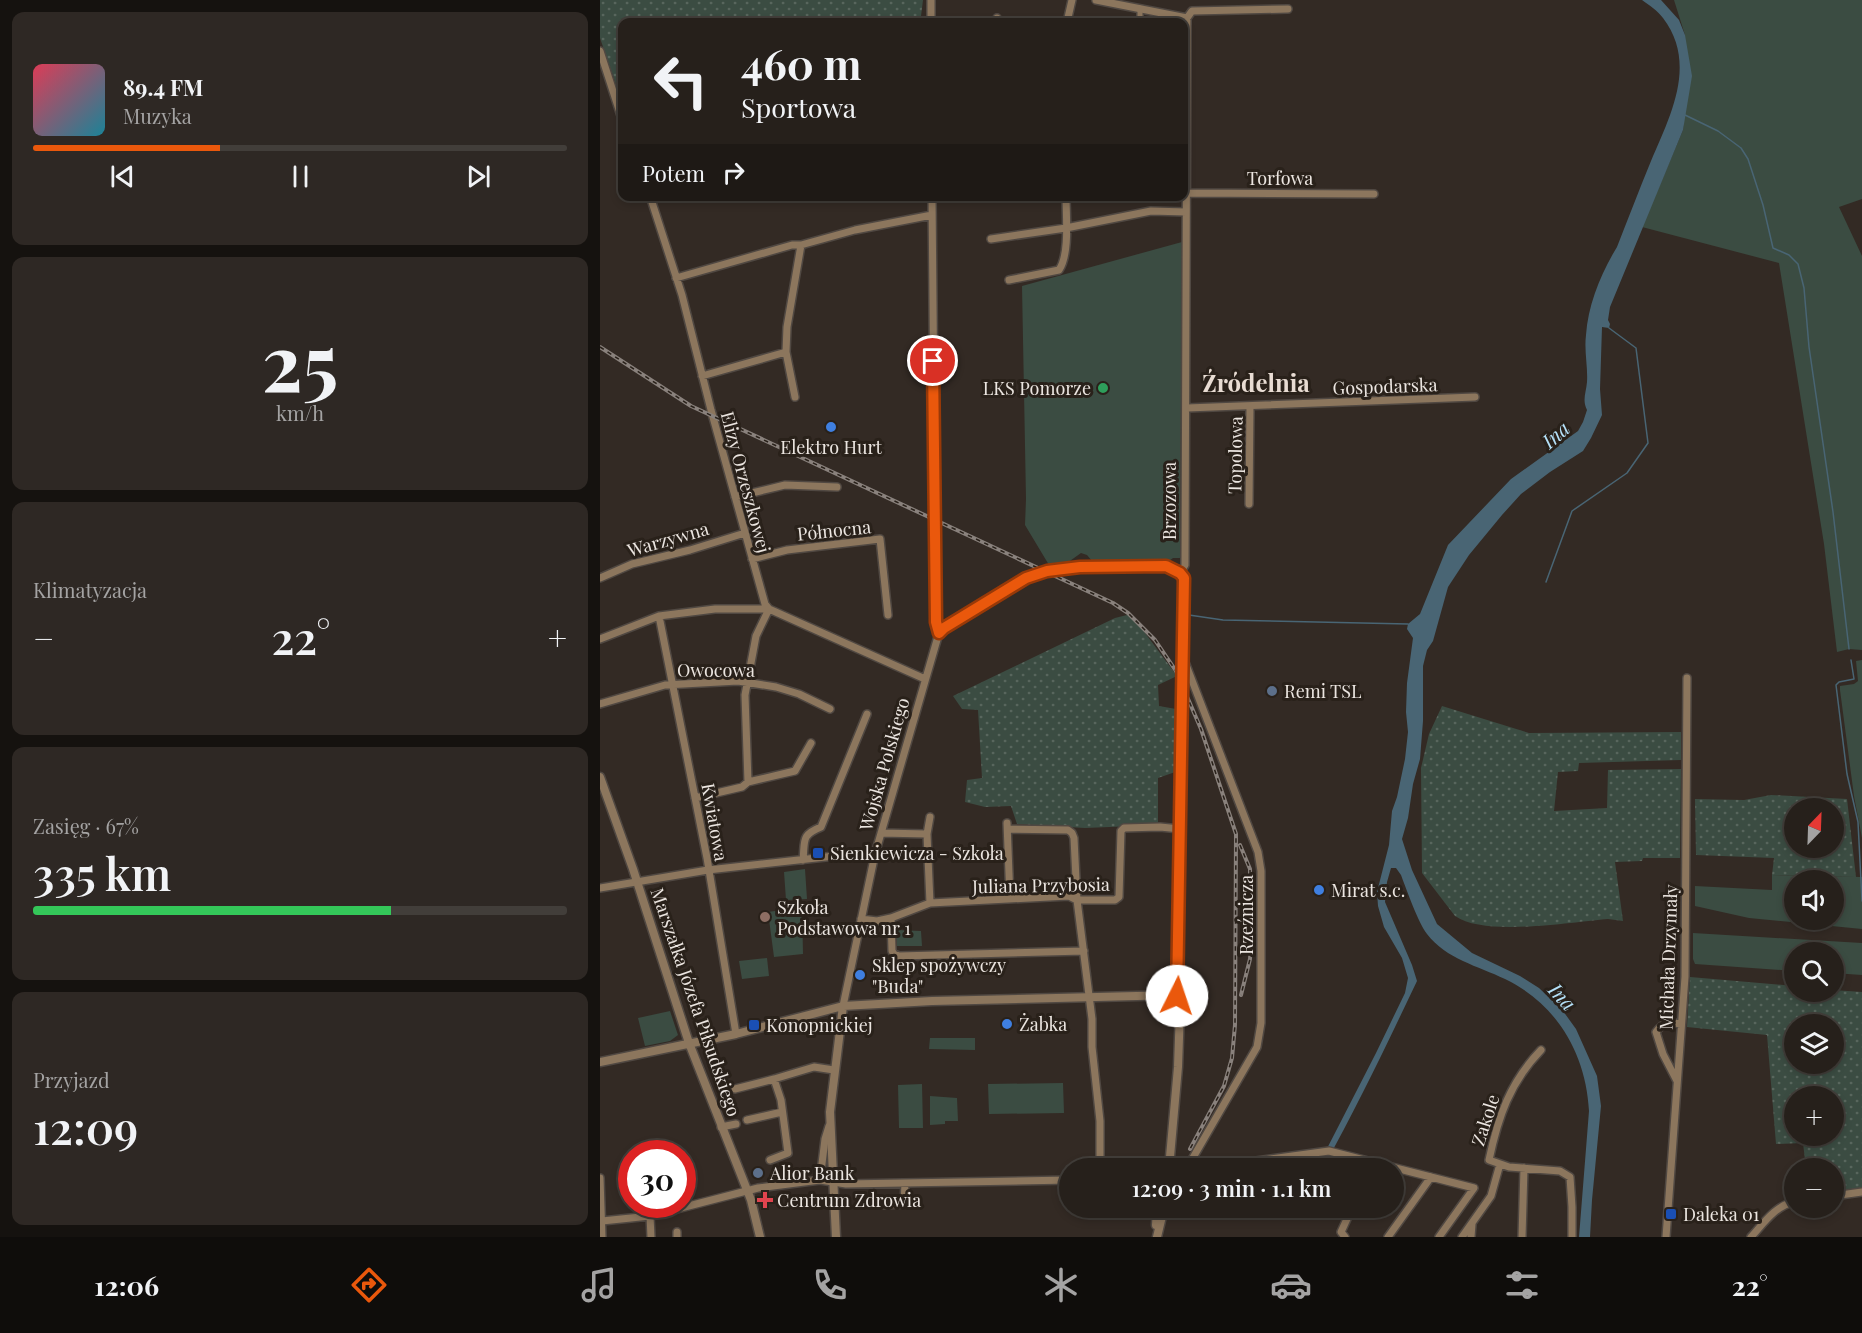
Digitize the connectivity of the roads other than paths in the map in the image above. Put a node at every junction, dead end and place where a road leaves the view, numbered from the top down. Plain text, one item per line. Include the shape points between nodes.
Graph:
1 (931, 0) edge
2 (1072, 0) edge
3 (1095, 0) edge
4 (1140, 8) junction
5 (1288, 9) dead end
6 (931, 18) edge
7 (1068, 18) edge
8 (1140, 18) edge
9 (1187, 18) joint
10 (600, 51) edge
11 (618, 107) edge
12 (1188, 193) edge
13 (1374, 194) dead end
14 (652, 201) edge
15 (932, 201) edge
16 (1066, 201) edge
17 (1185, 201) edge
18 (1186, 212) junction
19 (932, 215) junction
20 (1066, 228) junction
21 (991, 239) dead end
22 (801, 245) junction
23 (676, 278) junction
24 (1009, 280) dead end
25 (786, 352) junction
26 (702, 376) junction
27 (795, 397) dead end
28 (1475, 397) dead end
29 (1250, 407) junction
30 (1187, 408) junction
31 (837, 487) dead end
32 (735, 497) junction
33 (1249, 504) dead end
34 (745, 533) junction
35 (752, 559) junction
36 (1180, 573) junction
37 (600, 578) edge
38 (769, 609) junction
39 (888, 615) dead end
40 (659, 616) junction
41 (939, 633) junction
42 (600, 639) edge
43 (1183, 657) junction
44 (1687, 678) dead end
45 (925, 679) junction
46 (746, 681) junction
47 (672, 684) junction
48 (601, 702) edge
49 (830, 709) dead end
50 (867, 714) dead end
51 (811, 743) dead end
52 (600, 777) edge
53 (748, 782) junction
54 (695, 798) junction
55 (930, 817) dead end
56 (1180, 829) junction
57 (881, 833) junction
58 (927, 834) junction
59 (875, 854) junction
60 (803, 860) junction
61 (708, 870) junction
62 (637, 882) junction
63 (600, 888) edge
64 (1011, 899) junction
65 (1077, 900) junction
66 (930, 903) junction
67 (891, 918) junction
68 (861, 919) junction
69 (1084, 951) junction
70 (1177, 996) junction
71 (1091, 998) junction
72 (843, 1006) junction
73 (1681, 1024) junction
74 (736, 1034) junction
75 (689, 1043) junction
76 (1541, 1050) dead end
77 (600, 1062) edge
78 (834, 1070) junction
79 (774, 1079) junction
80 (1677, 1081) junction
81 (735, 1089) dead end
82 (782, 1112) junction
83 (747, 1120) dead end
84 (736, 1124) dead end
85 (830, 1124) junction
86 (1172, 1124) junction
87 (721, 1127) junction
88 (1100, 1158) edge
89 (1165, 1158) edge
90 (1170, 1158) edge
91 (1193, 1158) edge
92 (1276, 1158) edge
93 (1355, 1158) edge
94 (770, 1160) dead end
95 (1500, 1164) junction
96 (1524, 1168) junction
97 (1404, 1172) edge
98 (1431, 1177) junction
99 (600, 1178) edge
100 (820, 1180) junction
101 (1059, 1180) edge
102 (833, 1182) junction
103 (905, 1182) junction
104 (747, 1190) junction
105 (1862, 1192) edge
106 (1844, 1194) edge
107 (696, 1204) edge
108 (882, 1205) dead end
109 (1784, 1205) edge
110 (631, 1218) edge
111 (650, 1218) edge
112 (1157, 1218) edge
113 (1162, 1218) edge
114 (1347, 1218) edge
115 (602, 1221) junction
116 (1472, 1224) junction
117 (602, 1237) edge
118 (651, 1237) edge
119 (760, 1237) edge
120 (836, 1237) edge
121 (1157, 1237) edge
122 (1345, 1237) edge
123 (1388, 1237) edge
124 (1439, 1237) edge
125 (1462, 1237) edge
126 (1471, 1237) edge
127 (1522, 1237) edge
128 (1572, 1237) edge
129 (1666, 1237) edge
130 (1751, 1237) edge

1 - 6 street
2 - 7 street
3 - 4 street
4 - 8 street
4 - 9 street
5 - 9 street via 1192,11
10 - 11 street
12 - 13 street, Torfowa
14 - 23 street, Elizy Orzeszkowej
15 - 19 street, Wojska Polskiego
16 - 20 street
17 - 18 street, Brzozowa
18 - 20 street via 1151,211
18 - 30 street, Brzozowa
19 - 22 street
19 - 41 street, Wojska Polskiego
20 - 21 street
20 - 24 street via 1064,263 1059,270
22 - 23 street
22 - 25 street
23 - 26 street, Elizy Orzeszkowej
25 - 26 street
25 - 27 street
26 - 32 street, Elizy Orzeszkowej
28 - 29 street, Gospodarska
29 - 30 street, Gospodarska
29 - 33 street, Topolowa
30 - 36 street, Brzozowa via 1185,565
31 - 32 street via 784,485
32 - 34 street, Elizy Orzeszkowej
34 - 35 street, Elizy Orzeszkowej
34 - 37 street, Warzywna via 632,564
35 - 38 street, Elizy Orzeszkowej
35 - 39 street, Północna via 787,550 880,539
36 - 41 street via 1166,566 1080,567 1036,573
36 - 43 street, Brzozowa via 1184,578
38 - 40 street via 715,609
38 - 45 street
38 - 46 street via 756,636
40 - 42 street
40 - 47 street, Kwiatowa
41 - 45 street, Wojska Polskiego
43 - 56 street, Brzozowa
43 - 91 street, Rzeźnicza via 1258,852 1261,871 1261,1023 1257,1047
44 - 73 street, Michała Drzymały via 1686,943
45 - 57 street, Wojska Polskiego
46 - 47 street, Owocowa
46 - 49 street, Owocowa via 799,694
46 - 53 street
47 - 48 street, Owocowa
47 - 54 street, Kwiatowa
50 - 60 street via 821,827 805,838
51 - 53 street via 795,771
52 - 62 street, Marszałka Józefa Piłsudskiego
53 - 54 street via 742,787
54 - 61 street, Kwiatowa
55 - 58 street
56 - 65 street, Juliana Przybosia via 1125,828 1121,831 1119,897
56 - 70 street, Brzozowa
57 - 58 street
57 - 59 street, Wojska Polskiego
58 - 66 street
59 - 60 street
59 - 68 street, Wojska Polskiego
60 - 61 street
61 - 62 street
61 - 74 street, Kwiatowa
62 - 63 street
62 - 75 street, Marszałka Józefa Piłsudskiego
64 - 65 street, Juliana Przybosia via 1069,896
64 - 65 street via 1008,826 1072,832
64 - 66 street, Juliana Przybosia
65 - 69 street
66 - 67 street, Juliana Przybosia
67 - 68 street, Juliana Przybosia
67 - 69 street via 892,951 899,956
68 - 72 street, Wojska Polskiego
69 - 71 street
70 - 71 street
70 - 86 street, Brzozowa via 1179,1055
71 - 72 street
71 - 88 street
72 - 74 street
72 - 78 street, Wojska Polskiego
73 - 80 street, Michała Drzymały
73 - 80 street via 1665,1023 1656,1032
74 - 75 street
75 - 77 street
75 - 87 street, Marszałka Józefa Piłsudskiego
76 - 95 street, Zakole via 1509,1092 1489,1160
78 - 79 street via 814,1067
78 - 85 street, Wojska Polskiego
79 - 81 street
79 - 82 street
80 - 129 street, Michała Drzymały
82 - 83 street
82 - 94 street via 788,1153
84 - 87 street
85 - 100 street
85 - 102 street, Wojska Polskiego
86 - 89 street, Brzozowa
86 - 90 street, Brzozowa
87 - 104 street, Marszałka Józefa Piłsudskiego
92 - 93 street via 1338,1151
95 - 96 street, Zakole
95 - 116 street via 1491,1196
96 - 127 street
96 - 128 street, Zakole via 1560,1171 1570,1177
97 - 98 street
98 - 123 street
98 - 124 street via 1474,1188
99 - 115 street
100 - 102 street
100 - 104 street
101 - 103 street
102 - 103 street
102 - 120 street, Wojska Polskiego
103 - 108 street via 904,1204
104 - 107 street
104 - 119 street, Marszałka Józefa Piłsudskiego
105 - 106 street
109 - 130 street
110 - 115 street
111 - 118 street
112 - 121 street
113 - 121 street
114 - 122 street via 1341,1232
115 - 117 street
116 - 125 street
116 - 126 street

